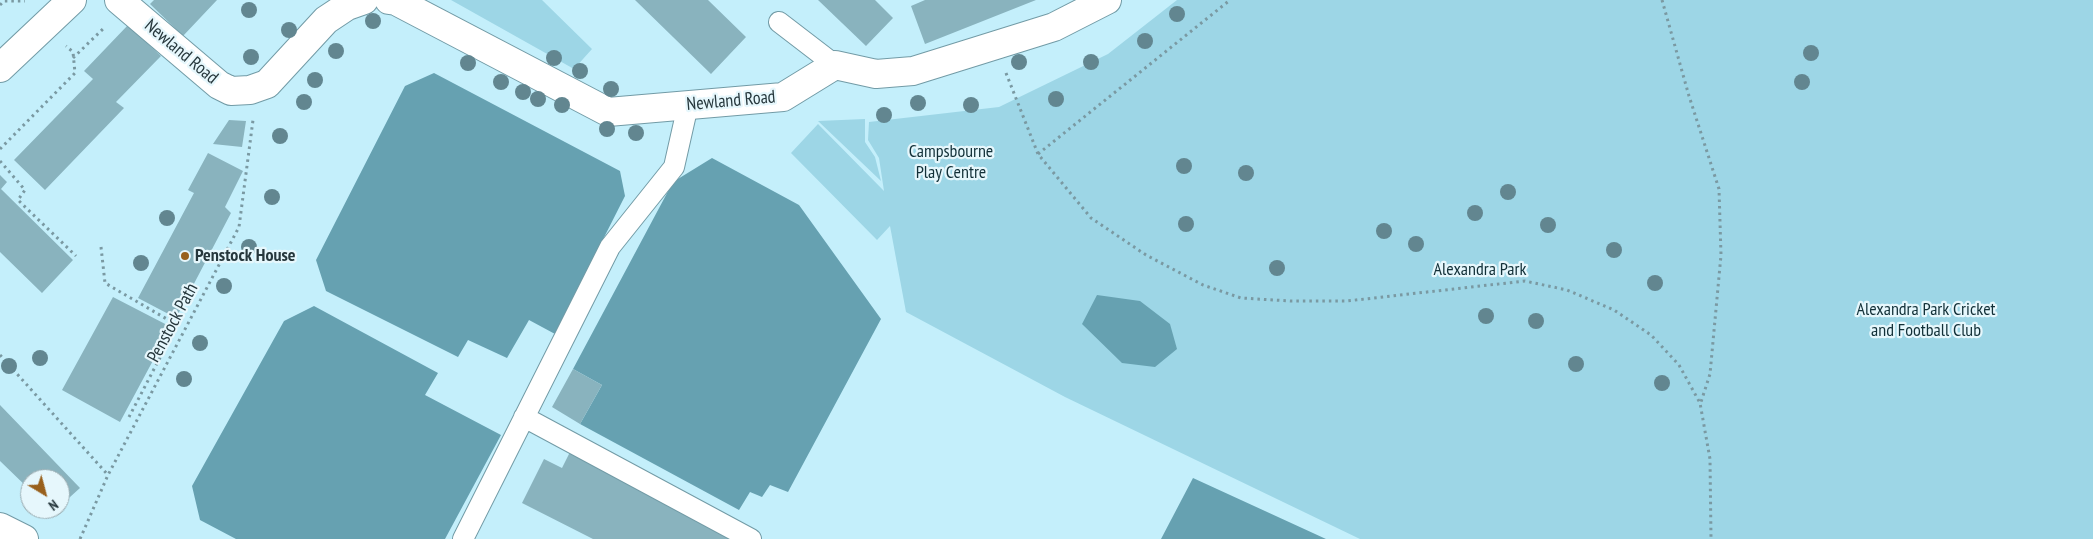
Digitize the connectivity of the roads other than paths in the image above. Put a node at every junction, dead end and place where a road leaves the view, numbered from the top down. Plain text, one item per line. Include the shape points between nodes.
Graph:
1 (72, 0) edge
2 (119, 0) edge
3 (364, 0) edge
4 (389, 0) edge
5 (1107, 0) edge
6 (779, 22) dead end
7 (835, 66) junction
8 (0, 68) edge
9 (688, 105) junction
10 (524, 417) junction
11 (0, 527) edge
12 (24, 539) edge
13 (463, 539) edge
14 (751, 539) edge

1 - 8 street
2 - 3 street, Newland Road via 219,86 231,90 250,90 267,84 326,20
4 - 9 street, Newland Road via 608,112
5 - 7 street via 1054,27 913,71 876,74
6 - 7 lane
7 - 9 street, Newland Road via 783,97
9 - 10 lane via 674,167 610,247
10 - 13 lane
10 - 14 lane
11 - 12 street

